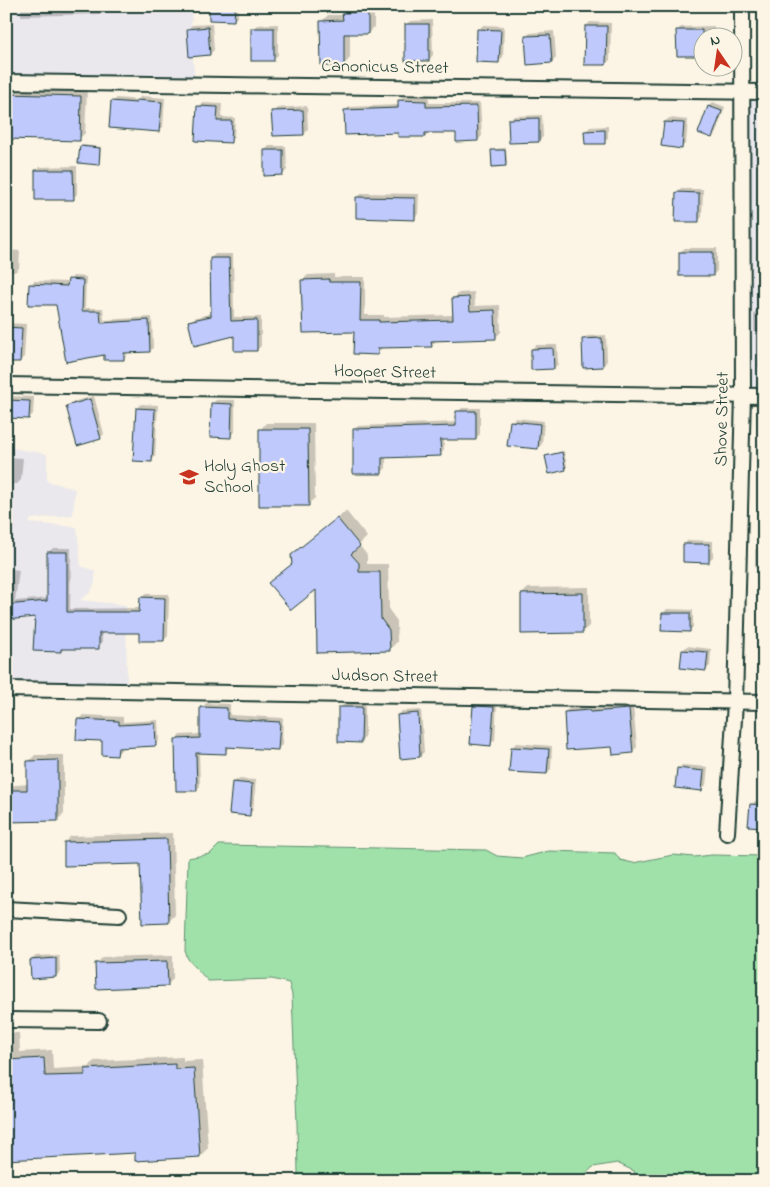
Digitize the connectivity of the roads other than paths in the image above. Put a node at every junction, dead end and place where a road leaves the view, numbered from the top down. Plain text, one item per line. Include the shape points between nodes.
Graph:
1 (742, 6) edge
2 (6, 82) edge
3 (742, 91) junction
4 (764, 92) edge
5 (6, 385) edge
6 (744, 395) junction
7 (764, 396) edge
8 (6, 689) edge
9 (735, 702) junction
10 (764, 702) edge
11 (726, 833) dead end
12 (6, 909) edge
13 (119, 915) dead end
14 (6, 1020) edge
15 (98, 1021) dead end

1 - 3 street, Shove Street
2 - 3 street, Canonicus Street
3 - 4 street, Canonicus Street
3 - 6 street, Shove Street
5 - 6 street, Hooper Street
6 - 7 street, Hooper Street
6 - 9 street, Shove Street
8 - 9 street, Judson Street
9 - 10 street, Judson Street
9 - 11 street, Shove Street
12 - 13 street
14 - 15 street

